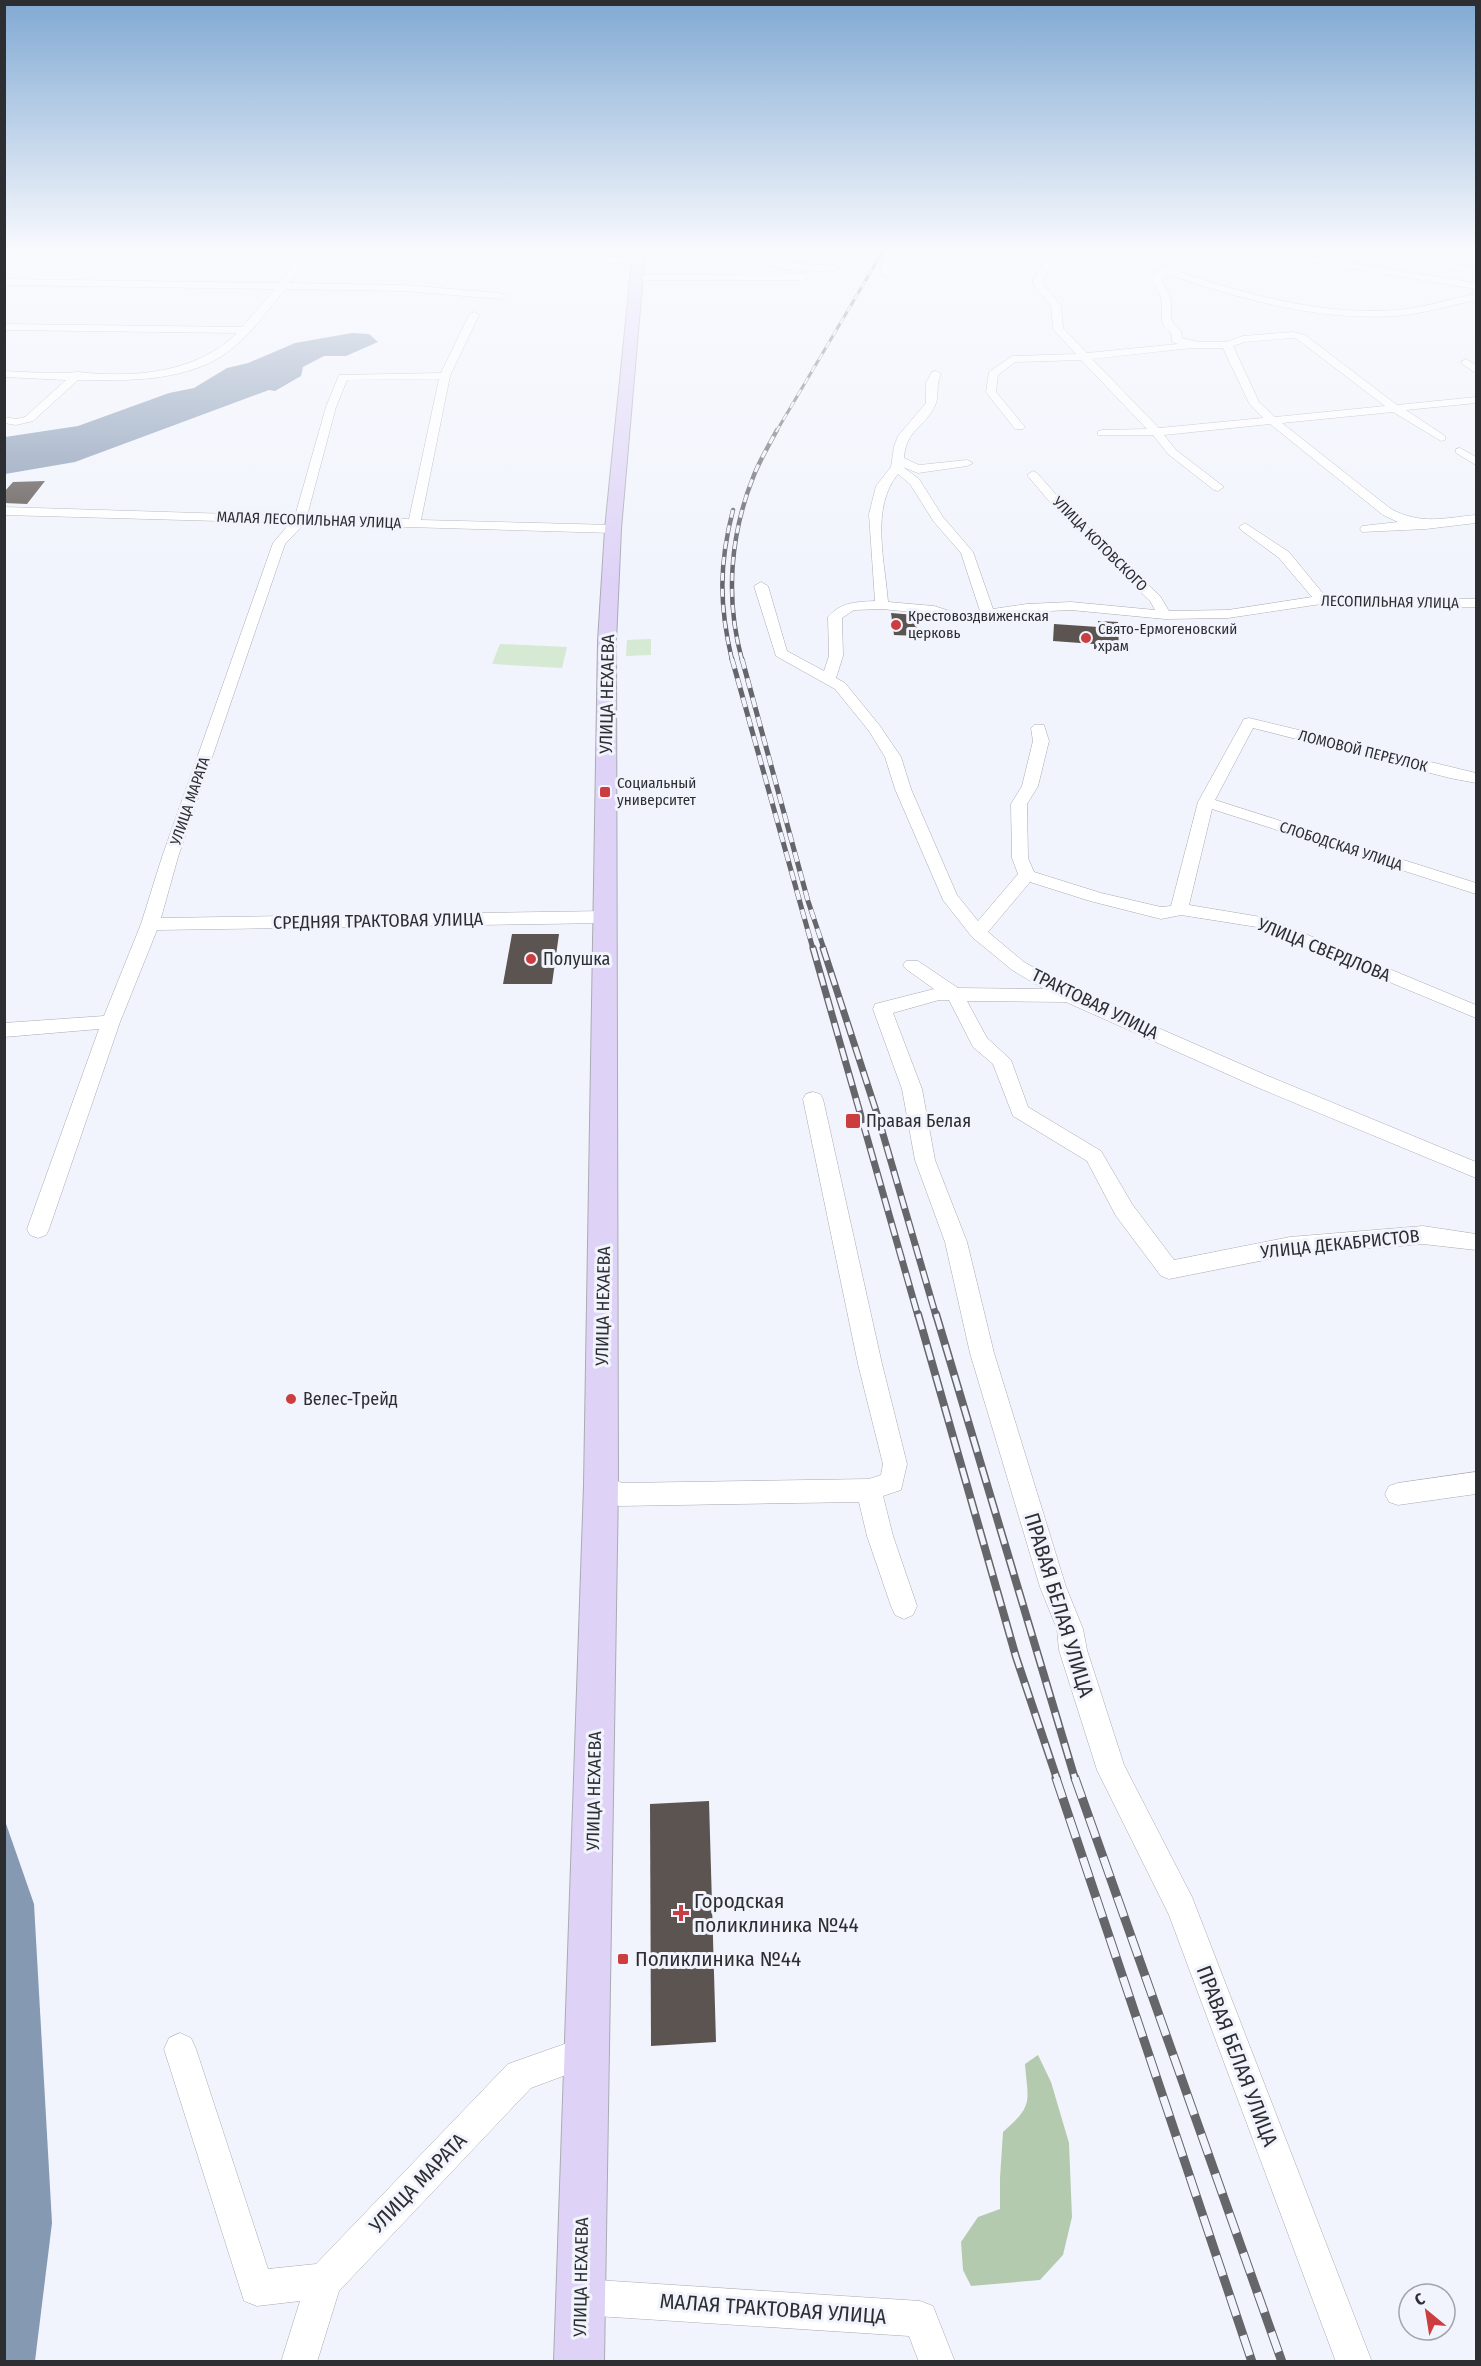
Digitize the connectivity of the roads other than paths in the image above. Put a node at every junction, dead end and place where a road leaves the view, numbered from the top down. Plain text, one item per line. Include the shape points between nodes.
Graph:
1 (199, 361) edge
2 (451, 361) edge
3 (629, 361) edge
4 (1009, 361) edge
5 (1086, 361) edge
6 (1235, 361) edge
7 (1333, 361) edge
8 (1466, 362) dead end
9 (1476, 370) edge
10 (4, 374) edge
11 (936, 374) dead end
12 (78, 375) junction
13 (444, 376) junction
14 (1476, 400) edge
15 (1395, 408) junction
16 (4, 420) edge
17 (1273, 421) junction
18 (1020, 427) dead end
19 (1156, 432) junction
20 (1102, 433) dead end
21 (1441, 438) dead end
22 (1461, 451) dead end
23 (1476, 462) edge
24 (897, 464) junction
25 (967, 464) dead end
26 (1033, 475) dead end
27 (1218, 487) dead end
28 (4, 511) edge
29 (30, 512) junction
30 (1476, 519) edge
31 (300, 520) junction
32 (4, 523) edge
33 (414, 524) junction
34 (1426, 525) junction
35 (1245, 527) dead end
36 (613, 529) junction
37 (1366, 529) dead end
38 (761, 586) dead end
39 (1321, 600) junction
40 (1476, 603) edge
41 (882, 605) junction
42 (988, 613) junction
43 (1165, 615) junction
44 (828, 679) junction
45 (1039, 728) dead end
46 (1476, 778) edge
47 (1206, 802) junction
48 (1027, 875) junction
49 (1476, 889) edge
50 (1179, 909) junction
51 (606, 917) junction
52 (150, 924) junction
53 (978, 933) junction
54 (912, 965) dead end
55 (955, 995) junction
56 (1069, 996) junction
57 (1476, 1012) edge
58 (111, 1022) junction
59 (4, 1030) edge
60 (813, 1099) dead end
61 (1476, 1170) edge
62 (38, 1229) dead end
63 (1476, 1242) edge
64 (1476, 1483) edge
65 (601, 1485) junction
66 (869, 1490) junction
67 (1398, 1494) dead end
68 (904, 1606) dead end
69 (180, 2049) dead end
70 (587, 2052) junction
71 (324, 2281) junction
72 (581, 2297) junction
73 (299, 2361) edge
74 (579, 2361) edge
75 (937, 2361) edge
76 (1354, 2361) edge

1 - 12 street via 181,369 138,375
2 - 13 street
3 - 36 street, УЛИЦА НЕХАЕВА
4 - 18 street via 993,374 992,392
5 - 19 street
6 - 17 street via 1254,403
7 - 15 street
8 - 9 street
10 - 12 street
11 - 24 street via 931,383 935,395 931,405 900,442
12 - 16 street via 30,419
13 - 31 street, УЛИЦА МАРАТА via 343,377
13 - 33 street
14 - 15 street
15 - 17 street
15 - 21 street
17 - 19 street
17 - 34 street via 1387,512
19 - 20 street
19 - 27 street via 1182,461
22 - 23 street
24 - 25 street via 918,469
24 - 41 street via 882,486 875,514
24 - 42 street via 967,552
26 - 43 street, УЛИЦА КОТОВСКОГО via 1064,511 1155,599
28 - 29 street, МАЛАЯ ЛЕСОПИЛЬНАЯ УЛИЦА
29 - 31 street, МАЛАЯ ЛЕСОПИЛЬНАЯ УЛИЦА
29 - 32 street
30 - 34 street
31 - 33 street, МАЛАЯ ЛЕСОПИЛЬНАЯ УЛИЦА
31 - 52 street, УЛИЦА МАРАТА via 279,543
33 - 36 street, МАЛАЯ ЛЕСОПИЛЬНАЯ УЛИЦА
34 - 37 street
35 - 39 street via 1284,555
36 - 51 street, УЛИЦА НЕХАЕВА via 607,641
38 - 44 street, ТРАКТОВАЯ УЛИЦА via 781,652
39 - 40 street, ЛЕСОПИЛЬНАЯ УЛИЦА
39 - 43 street, ЛЕСОПИЛЬНАЯ УЛИЦА via 1228,614
41 - 42 street, ЛЕСОПИЛЬНАЯ УЛИЦА via 934,610 958,618
41 - 44 street, ЛЕСОПИЛЬНАЯ УЛИЦА via 851,606 835,617 836,656
42 - 43 street, ЛЕСОПИЛЬНАЯ УЛИЦА via 1071,606
44 - 53 street, ТРАКТОВАЯ УЛИЦА via 840,686 893,757 949,896
45 - 48 street via 1041,741 1030,786 1019,804 1020,858
46 - 47 street, ЛОМОВОЙ ПЕРЕУЛОК via 1249,722
47 - 49 street, СЛОБОДСКАЯ УЛИЦА
47 - 50 street
48 - 50 street, УЛИЦА СВЕРДЛОВА via 1161,913
48 - 53 street
50 - 57 street, УЛИЦА СВЕРДЛОВА via 1262,922
51 - 52 street, СРЕДНЯЯ ТРАКТОВАЯ УЛИЦА
51 - 65 street, УЛИЦА НЕХАЕВА
52 - 58 street, УЛИЦА МАРАТА
53 - 56 street, ТРАКТОВАЯ УЛИЦА via 1018,966
54 - 55 street
55 - 56 street, ПРАВАЯ БЕЛАЯ УЛИЦА
55 - 63 street, УЛИЦА ДЕКАБРИСТОВ via 980,1042 1001,1060 1020,1111 1094,1156 1124,1210 1169,1270 1301,1245 1423,1234
55 - 76 street, ПРАВАЯ БЕЛАЯ УЛИЦА via 939,994 882,1009 912,1089 925,1160 956,1242 982,1353 1111,1770 1181,1908
56 - 61 street, ТРАКТОВАЯ УЛИЦА
58 - 59 street
58 - 62 street, УЛИЦА МАРАТА
60 - 66 street via 895,1464 892,1482
64 - 67 street
65 - 66 street via 619,1495
65 - 70 street, УЛИЦА НЕХАЕВА
66 - 68 street
69 - 71 street via 257,2288
70 - 71 street, УЛИЦА МАРАТА via 520,2076
70 - 72 street, УЛИЦА НЕХАЕВА
71 - 73 street, УЛИЦА МАРАТА
72 - 74 street, УЛИЦА НЕХАЕВА
72 - 75 street, МАЛАЯ ТРАКТОВАЯ УЛИЦА via 920,2319

